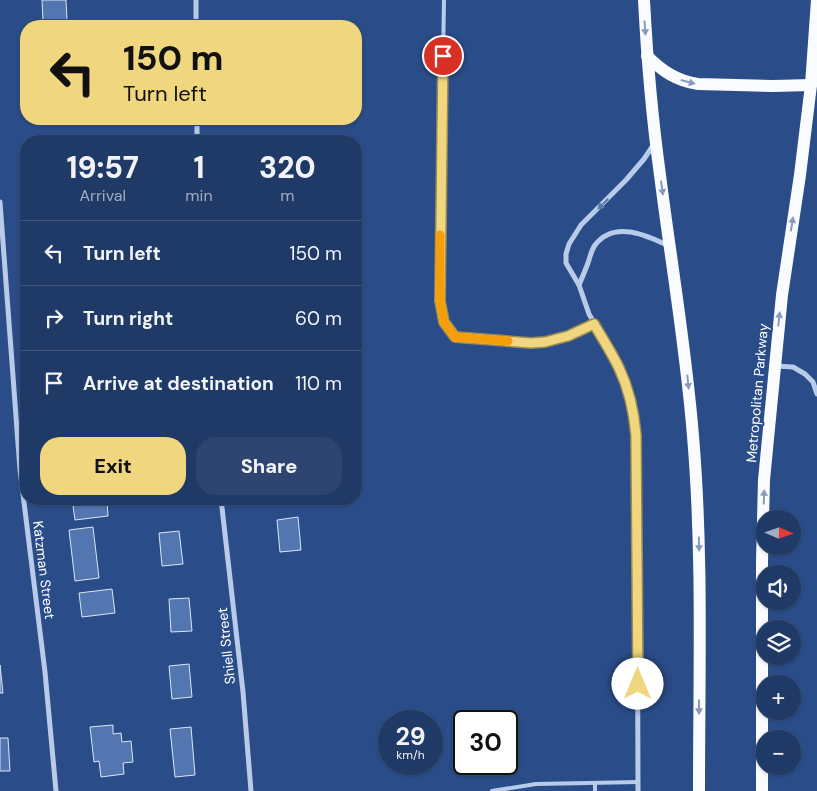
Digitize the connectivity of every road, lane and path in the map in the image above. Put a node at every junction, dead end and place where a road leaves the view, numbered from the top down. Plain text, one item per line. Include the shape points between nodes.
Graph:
1 (196, 0) edge
2 (444, 0) edge
3 (644, 0) edge
4 (817, 0) edge
5 (196, 20) edge
6 (816, 37) edge
7 (647, 56) junction
8 (811, 85) junction
9 (656, 140) junction
10 (0, 202) edge
11 (670, 247) junction
12 (579, 285) junction
13 (594, 324) junction
14 (775, 366) junction
15 (817, 394) edge
16 (20, 470) edge
17 (24, 505) edge
18 (222, 505) edge
19 (638, 782) junction
20 (595, 783) junction
21 (56, 791) edge
22 (251, 791) edge
23 (492, 791) edge
24 (595, 791) edge
25 (638, 791) edge
26 (699, 791) edge
27 (762, 791) edge

1 - 5 street
2 - 13 lane via 440,301 444,322 455,337 531,343 558,340
3 -> 7 main road
4 - 6 main road, Metropolitan Parkway
6 - 8 main road, Metropolitan Parkway
7 -> 8 main road via 667,73 698,84
7 - 9 main road
14 -> 8 main road, Metropolitan Parkway via 784,272
9 -> 11 main road
9 -> 12 street via 634,171 582,225 569,244 566,263
10 - 16 street, Katzman Street
11 - 12 street via 632,232 611,233 590,254
11 -> 26 main road via 696,476
12 - 13 street
13 - 19 street via 625,384 636,435
14 - 15 street via 793,367 805,374 813,382
27 -> 14 main road, Metropolitan Parkway via 763,519
17 - 21 street, Katzman Street
18 - 22 street, Shiell Street
19 - 20 lane
19 - 25 street
20 - 23 lane via 536,784
20 - 24 lane

